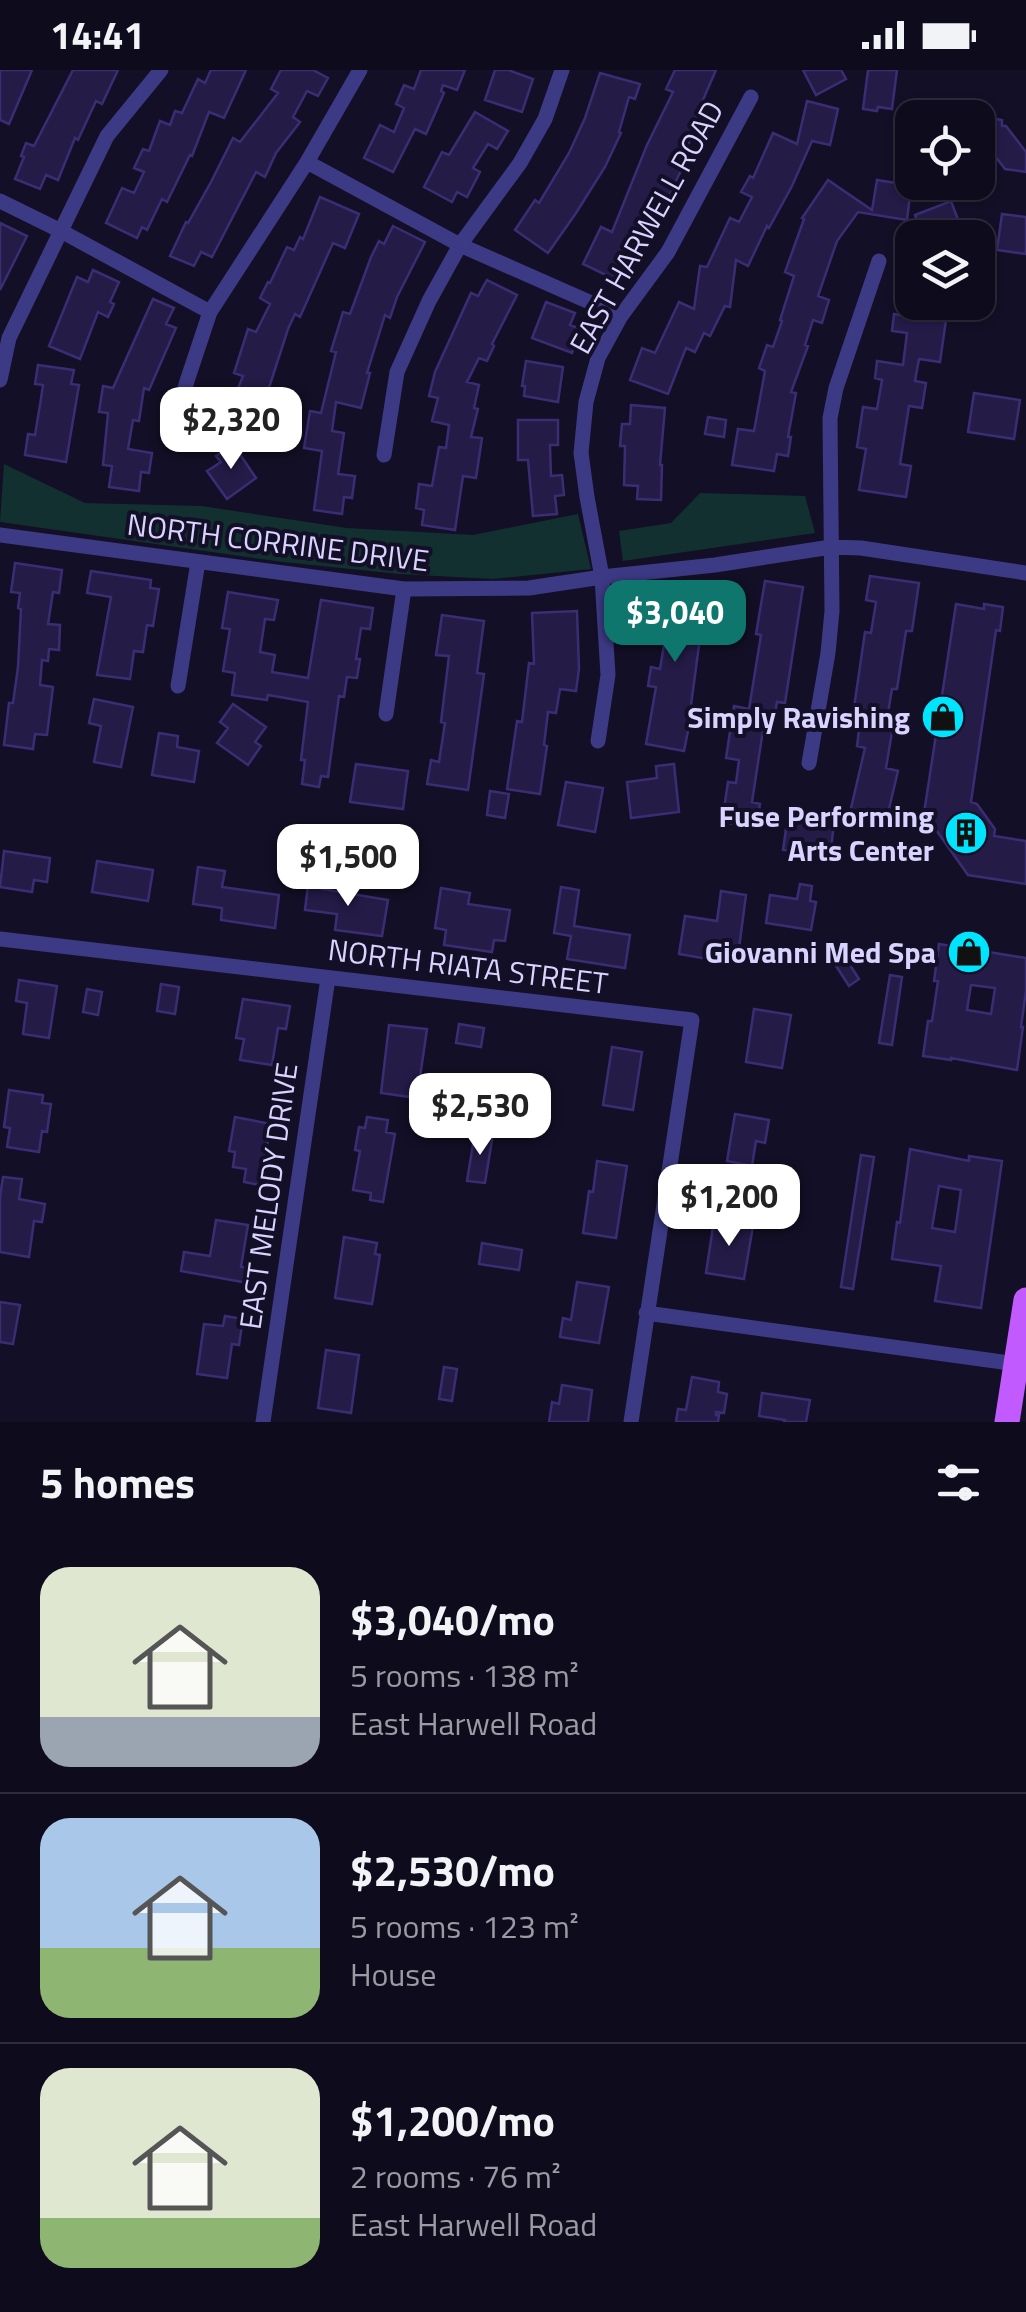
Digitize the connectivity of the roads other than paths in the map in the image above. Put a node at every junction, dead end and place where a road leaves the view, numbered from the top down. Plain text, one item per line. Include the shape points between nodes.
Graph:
1 (161, 70) edge
2 (360, 70) edge
3 (562, 70) edge
4 (751, 97) dead end
5 (307, 162) junction
6 (0, 202) edge
7 (61, 231) junction
8 (460, 245) junction
9 (879, 261) dead end
10 (210, 312) junction
11 (621, 316) junction
12 (0, 380) edge
13 (176, 424) dead end
14 (384, 454) dead end
15 (0, 535) edge
16 (832, 547) junction
17 (198, 562) junction
18 (1026, 573) edge
19 (602, 577) junction
20 (404, 589) junction
21 (178, 686) dead end
22 (386, 714) dead end
23 (598, 741) dead end
24 (810, 763) dead end
25 (0, 938) edge
26 (328, 978) junction
27 (1026, 1300) edge
28 (646, 1313) junction
29 (1021, 1364) edge
30 (264, 1422) edge
31 (631, 1422) edge
32 (1007, 1422) edge

1 - 7 street via 107,136
2 - 5 street
3 - 8 street via 520,163
4 - 11 street, EAST HARWELL ROAD via 668,252
5 - 8 street
5 - 10 street
6 - 7 street
7 - 10 street
7 - 12 street via 9,338
8 - 11 street
8 - 14 street via 398,372
9 - 16 street via 830,418
10 - 13 street
11 - 19 street, EAST HARWELL ROAD via 598,358 582,453
15 - 17 street, NORTH CORRINE DRIVE
16 - 18 street, NORTH CORRINE DRIVE
16 - 19 street, NORTH CORRINE DRIVE
16 - 24 street via 832,611
17 - 20 street, NORTH CORRINE DRIVE
17 - 21 street
19 - 20 street, NORTH CORRINE DRIVE via 530,588
19 - 23 street, EAST HARWELL ROAD via 608,675
20 - 22 street
25 - 26 street, NORTH RIATA STREET
26 - 28 street, NORTH RIATA STREET via 692,1020
26 - 30 street, EAST MELODY DRIVE
27 - 29 main road
28 - 29 street
28 - 31 street
29 - 32 main road

